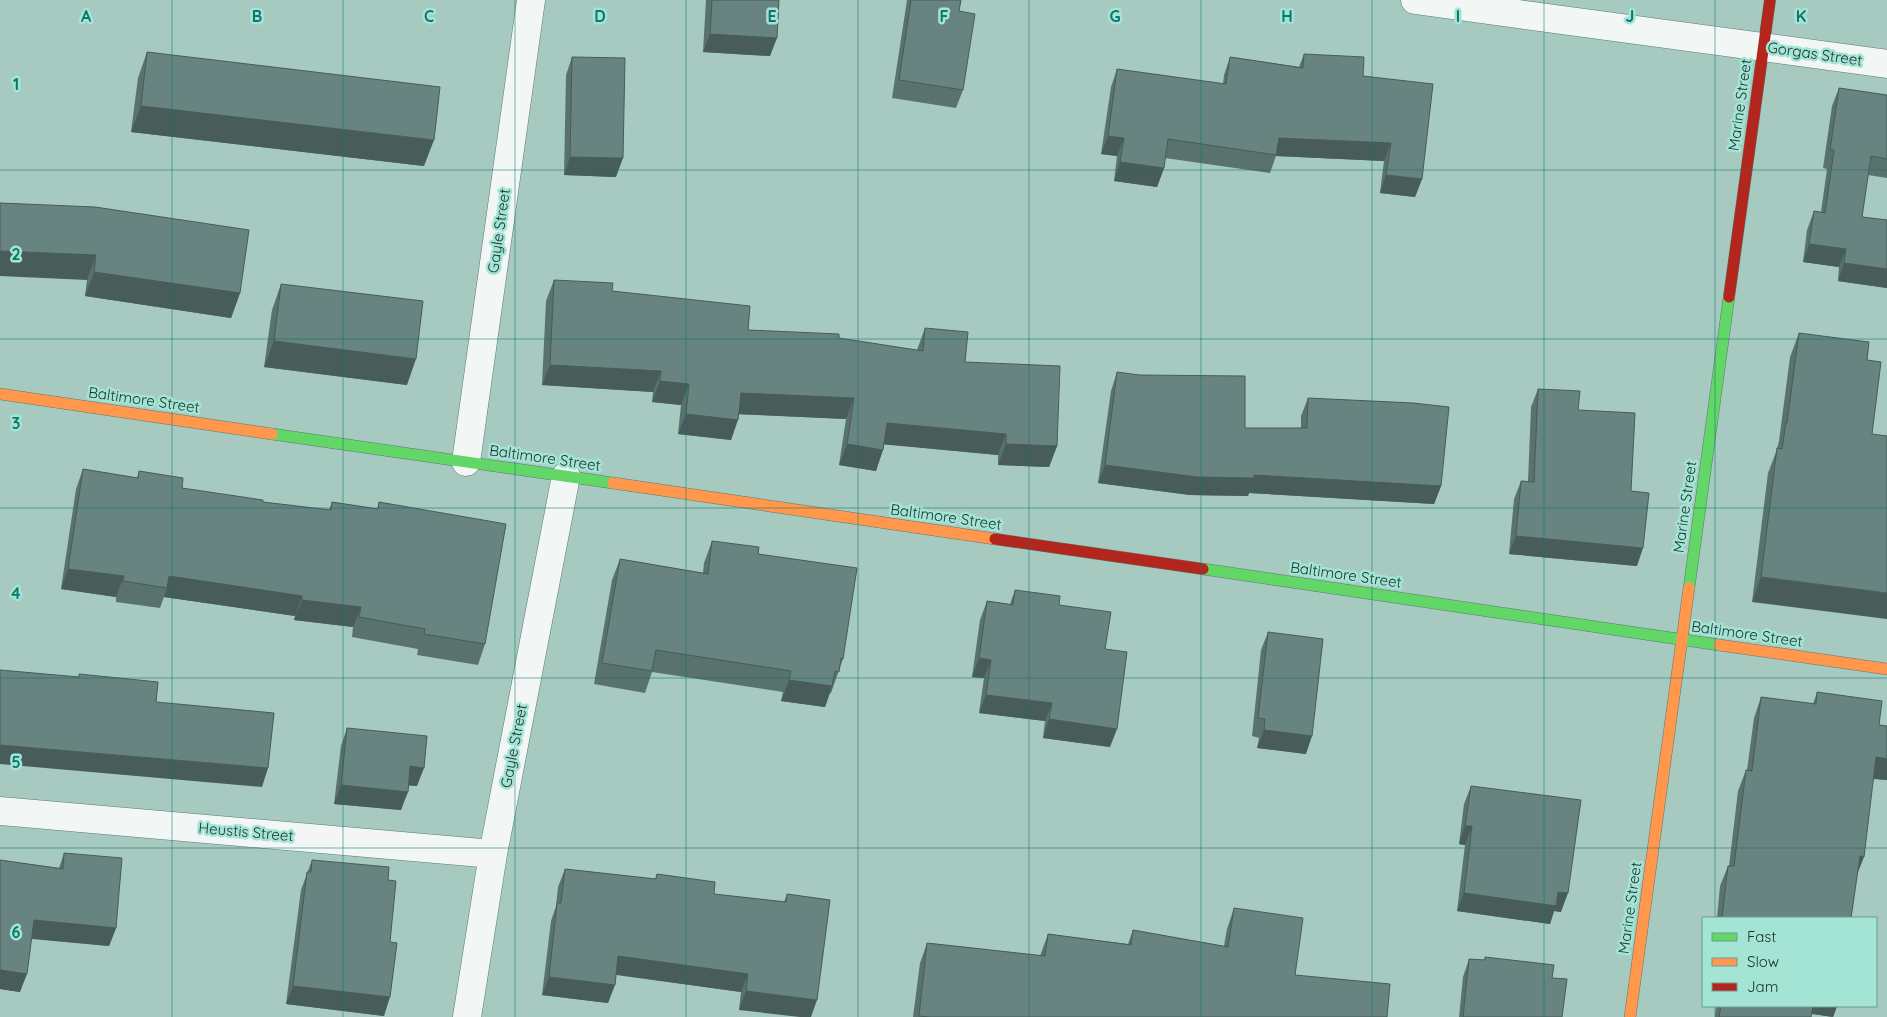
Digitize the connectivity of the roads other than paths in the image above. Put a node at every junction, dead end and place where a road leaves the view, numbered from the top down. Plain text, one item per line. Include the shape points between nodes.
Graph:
1 (531, 0) edge
2 (1415, 0) edge
3 (1770, 0) edge
4 (1763, 47) junction
5 (1887, 64) edge
6 (0, 394) edge
7 (466, 462) junction
8 (566, 476) junction
9 (1682, 640) junction
10 (1887, 669) edge
11 (0, 811) edge
12 (493, 854) junction
13 (467, 1017) edge
14 (1630, 1017) edge

1 - 7 street, Gayle Street
2 - 4 street, Gorgas Street
3 - 4 street, Marine Street
4 - 5 street, Gorgas Street
4 - 9 street, Marine Street
6 - 7 street, Baltimore Street
7 - 8 street, Baltimore Street
8 - 9 street, Baltimore Street
8 - 12 street, Gayle Street
9 - 10 street, Baltimore Street
9 - 14 street, Marine Street
11 - 12 street, Heustis Street
12 - 13 street, Gayle Street

